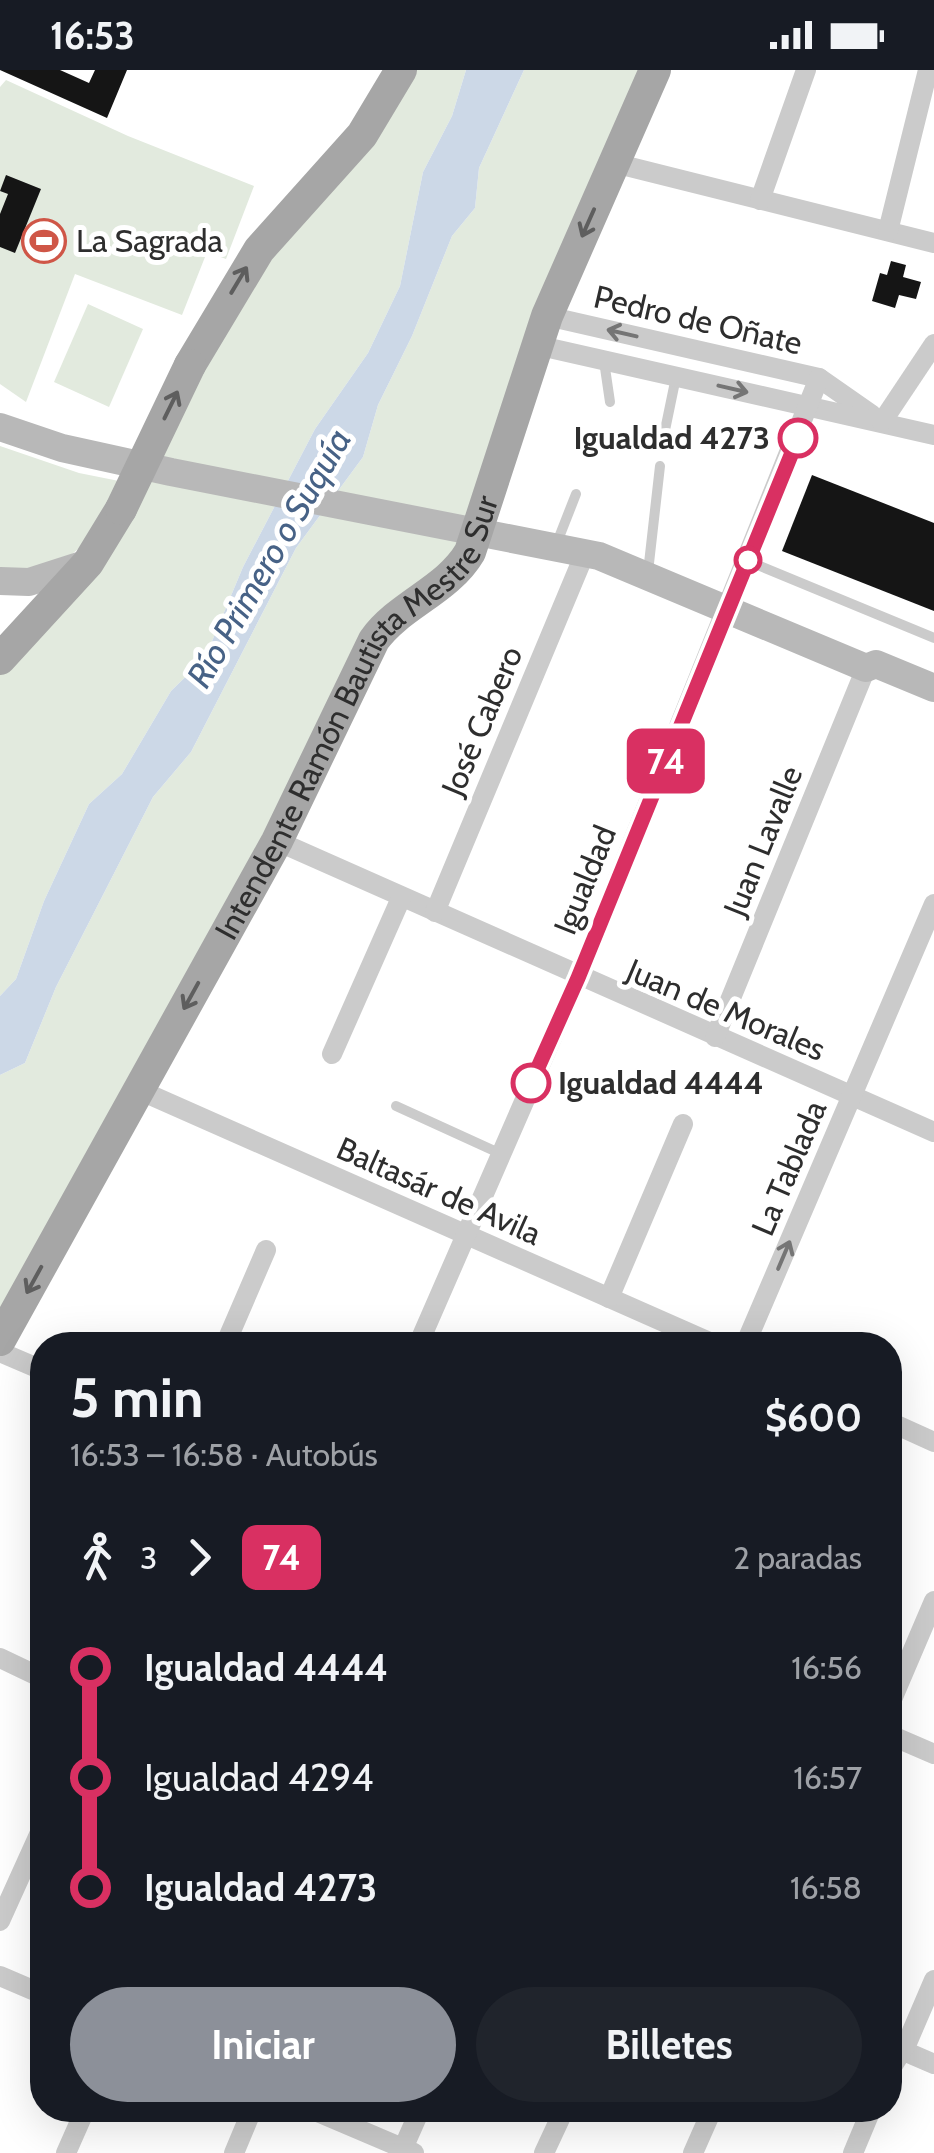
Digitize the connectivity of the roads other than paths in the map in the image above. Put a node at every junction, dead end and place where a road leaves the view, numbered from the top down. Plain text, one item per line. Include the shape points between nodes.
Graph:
1 (401, 70) edge
2 (655, 70) edge
3 (806, 70) edge
4 (928, 70) edge
5 (614, 163) junction
6 (760, 200) junction
7 (888, 232) junction
8 (934, 243) edge
9 (541, 331) junction
10 (934, 344) edge
11 (604, 360) junction
12 (676, 377) junction
13 (819, 378) junction
14 (610, 402) dead end
15 (811, 407) junction
16 (882, 422) junction
17 (0, 426) edge
18 (664, 434) dead end
19 (934, 434) edge
20 (660, 466) dead end
21 (576, 494) dead end
22 (477, 533) junction
23 (554, 547) junction
24 (585, 553) junction
25 (748, 561) junction
26 (88, 563) junction
27 (648, 573) junction
28 (0, 581) edge
29 (728, 608) junction
30 (934, 638) edge
31 (0, 659) edge
32 (866, 668) junction
33 (934, 688) edge
34 (934, 707) edge
35 (277, 841) junction
36 (400, 898) junction
37 (934, 904) edge
38 (434, 912) junction
39 (578, 978) junction
40 (715, 1037) junction
41 (332, 1054) dead end
42 (139, 1090) junction
43 (852, 1097) junction
44 (396, 1106) dead end
45 (683, 1124) dead end
46 (934, 1132) edge
47 (499, 1153) junction
48 (466, 1236) junction
49 (266, 1250) dead end
50 (608, 1298) junction
51 (231, 1332) edge
52 (424, 1332) edge
53 (686, 1332) edge
54 (751, 1332) edge
55 (0, 1340) edge
56 (0, 1352) edge
57 (30, 1365) edge
58 (902, 1427) edge
59 (934, 1442) edge
60 (934, 1600) edge
61 (0, 1658) edge
62 (30, 1672) edge
63 (902, 1676) edge
64 (902, 1740) edge
65 (934, 1754) edge
66 (30, 1855) edge
67 (0, 1921) edge
68 (0, 1976) edge
69 (934, 1980) edge
70 (30, 1989) edge
71 (902, 2037) edge
72 (902, 2051) edge
73 (934, 2064) edge
74 (80, 2122) edge
75 (247, 2122) edge
76 (340, 2122) edge
77 (416, 2122) edge
78 (558, 2122) edge
79 (707, 2122) edge
80 (866, 2122) edge
81 (406, 2151) edge
82 (66, 2153) edge
83 (234, 2153) edge
84 (544, 2153) edge
85 (693, 2153) edge
86 (854, 2153) edge

26 -> 1 main road, bridge via 190,365 259,250 369,126
2 - 5 main road, Intendente Ramón Bautista Mestre Sur
3 - 6 street
4 - 7 street
5 - 6 street
5 -> 9 main road, Intendente Ramón Bautista Mestre Sur
6 - 7 street
7 - 8 street
9 - 11 street, Pedro de Oñate
13 -> 9 street, Pedro de Oñate
9 - 22 main road, Intendente Ramón Bautista Mestre Sur
10 - 16 street
11 - 12 street, Pedro de Oñate
11 - 14 lane
12 -> 15 street, Pedro de Oñate
12 - 18 lane
13 - 15 street, Igualdad
13 - 16 street, Pedro de Oñate
15 - 16 street, Pedro de Oñate
15 - 25 street, Igualdad
16 - 19 street, Pedro de Oñate
17 - 22 main road via 62,448
20 - 27 lane
21 - 23 lane
22 - 23 main road
22 - 35 main road, Intendente Ramón Bautista Mestre Sur via 453,576 374,640
23 - 24 main road
24 - 27 main road
24 - 38 street, José Cabero
25 - 29 street, Igualdad
25 - 30 lane
26 - 28 main road via 28,582
26 - 31 main road
27 - 29 main road
29 - 32 main road
29 - 39 street, Igualdad
32 - 33 main road via 876,664
32 - 34 main road via 870,679
32 - 40 street, Juan Lavalle
35 - 36 street, Juan de Morales
35 -> 42 main road, Intendente Ramón Bautista Mestre Sur
36 - 38 street, Juan de Morales
36 - 41 street
37 - 43 street, La Tablada
38 - 39 street, Juan de Morales
39 - 40 street, Juan de Morales
39 - 47 street, Igualdad
40 - 43 street, Juan de Morales
42 - 48 street, Baltasár de Avila
42 -> 55 main road, Intendente Ramón Bautista Mestre Sur
43 - 46 street, Juan de Morales
54 -> 43 street, La Tablada
44 - 47 lane
45 - 50 street
47 - 48 street, Igualdad
48 - 50 street, Baltasár de Avila
48 - 52 street, Igualdad
49 - 51 street
50 - 53 street, Baltasár de Avila
56 - 57 street
58 - 59 street
60 - 63 street
61 - 62 street
64 - 65 street
66 - 67 street
68 - 70 street
69 - 71 street
72 - 73 street
74 - 82 street
75 - 83 street
76 - 81 street
77 - 81 street
78 - 84 street
79 - 85 street
80 - 86 street

